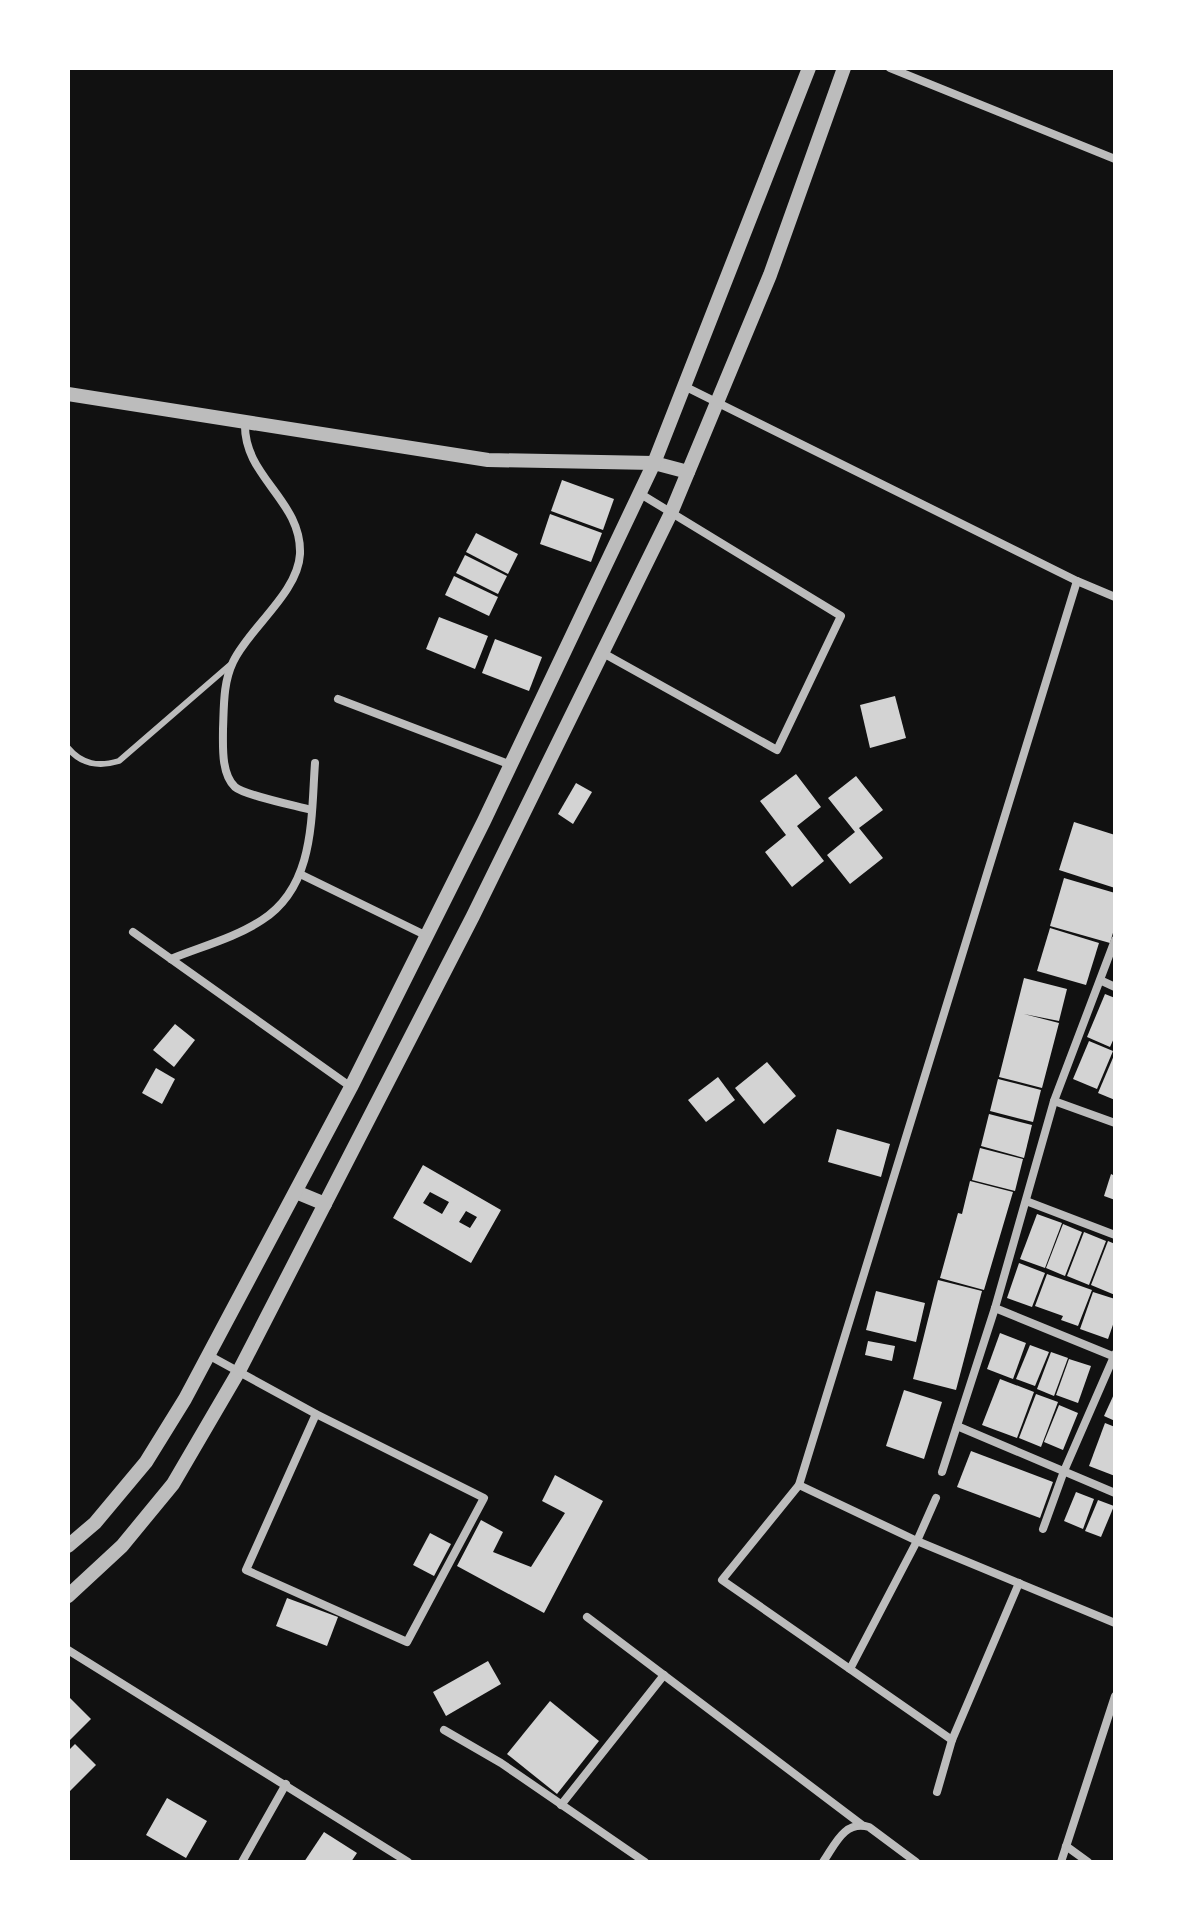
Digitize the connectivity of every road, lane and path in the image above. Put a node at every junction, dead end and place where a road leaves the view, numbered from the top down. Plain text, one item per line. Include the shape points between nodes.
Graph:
1 (809, 68) edge
2 (844, 68) edge
3 (890, 68) edge
4 (1115, 159) edge
5 (684, 386) junction
6 (68, 394) edge
7 (717, 403) junction
8 (245, 423) junction
9 (654, 463) junction
10 (688, 472) junction
11 (639, 493) junction
12 (671, 513) junction
13 (1077, 581) junction
14 (1115, 597) edge
15 (603, 653) junction
16 (232, 664) junction
17 (338, 699) dead end
18 (68, 748) edge
19 (315, 763) dead end
20 (511, 765) junction
21 (311, 810) junction
22 (300, 874) junction
23 (133, 932) dead end
24 (427, 936) junction
25 (1115, 940) edge
26 (171, 959) junction
27 (1102, 981) junction
28 (1115, 987) edge
29 (351, 1087) junction
30 (1054, 1101) junction
31 (1115, 1123) edge
32 (296, 1192) junction
33 (1026, 1201) junction
34 (325, 1204) junction
35 (1115, 1235) edge
36 (995, 1308) junction
37 (210, 1356) junction
38 (1115, 1356) edge
39 (239, 1371) junction
40 (316, 1414) junction
41 (957, 1426) junction
42 (1064, 1471) junction
43 (942, 1472) dead end
44 (799, 1485) junction
45 (1115, 1493) edge
46 (936, 1498) dead end
47 (1043, 1529) dead end
48 (917, 1541) junction
49 (68, 1546) edge
50 (1019, 1583) junction
51 (68, 1596) edge
52 (587, 1617) dead end
53 (1115, 1623) edge
54 (68, 1650) edge
55 (850, 1669) junction
56 (664, 1675) junction
57 (1115, 1696) edge
58 (1104, 1726) junction
59 (444, 1730) dead end
60 (1115, 1734) edge
61 (952, 1740) junction
62 (286, 1784) junction
63 (937, 1792) dead end
64 (561, 1805) junction
65 (862, 1825) junction
66 (1066, 1846) junction
67 (242, 1862) edge
68 (408, 1862) edge
69 (645, 1862) edge
70 (823, 1862) edge
71 (916, 1862) edge
72 (1061, 1862) edge
73 (1088, 1862) edge

1 - 5 street
2 - 7 street via 770,275
3 - 4 street
5 - 7 street
5 - 9 street
6 - 8 street
7 - 10 street
7 - 13 street
8 - 9 street via 488,460
8 - 16 street via 247,449 290,511 300,558 284,595 248,636
9 - 10 street
9 - 11 street
10 - 12 street
11 - 12 street
11 - 20 street
12 - 15 street
12 - 15 street via 841,616 777,750
13 - 14 street
13 - 44 street
15 - 34 street
16 - 18 lane via 119,761 90,764
16 - 21 street via 224,691 227,775 236,789
17 - 20 street
19 - 21 street
20 - 24 street
21 - 22 street
22 - 24 street
22 - 26 street via 282,903 263,920
23 - 26 street
24 - 29 street
25 - 27 street
26 - 29 street
27 - 28 street
27 - 30 street
29 - 32 street
30 - 31 street
30 - 33 street
32 - 34 street
32 - 37 street
33 - 35 street
33 - 36 street
34 - 39 street
36 - 38 street
36 - 41 street
37 - 39 street
37 - 49 street via 146,1462 95,1523
38 - 42 street
39 - 40 street
39 - 51 street via 173,1484 122,1546
40 - 40 street via 484,1498 407,1642 246,1570
41 - 42 street
41 - 43 street
42 - 45 street
42 - 47 street
44 - 48 street
44 - 55 street via 722,1580
46 - 48 street
48 - 50 street
48 - 55 street
50 - 53 street
50 - 61 street
52 - 56 street
54 - 62 street
55 - 61 street
56 - 64 street
56 - 65 street
57 - 58 street
58 - 60 street
58 - 66 street
59 - 64 street
61 - 63 street
62 - 67 street
62 - 68 street
64 - 69 street
65 - 70 street via 845,1830
65 - 71 street
66 - 72 street
66 - 73 street

